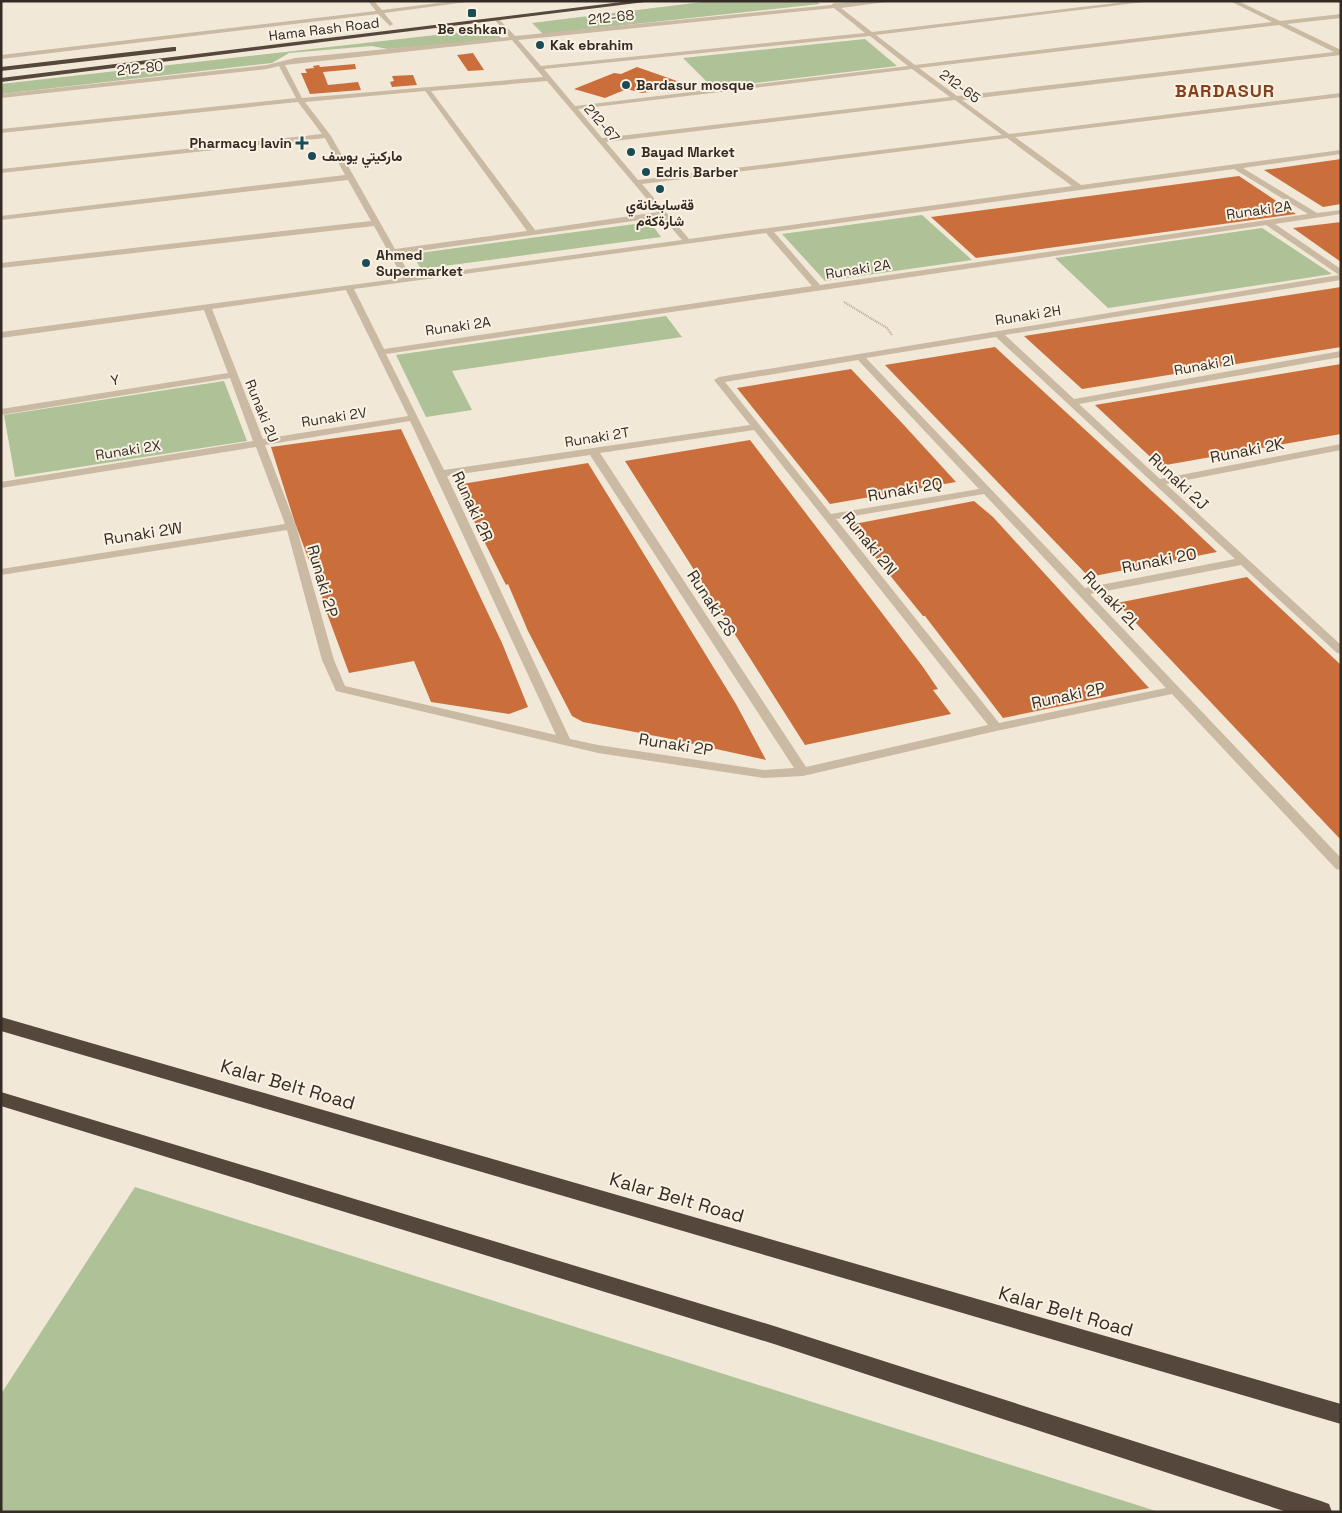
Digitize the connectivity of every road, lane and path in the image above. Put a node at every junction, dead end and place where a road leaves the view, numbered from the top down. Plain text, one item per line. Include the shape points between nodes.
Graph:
1 (371, 1) edge
2 (471, 1) edge
3 (579, 1) edge
4 (650, 1) edge
5 (829, 1) edge
6 (890, 1) edge
7 (1149, 1) edge
8 (1233, 1) edge
9 (837, 6) junction
10 (380, 12) junction
11 (1340, 17) edge
12 (498, 20) junction
13 (1278, 23) junction
14 (390, 24) junction
15 (355, 28) dead end
16 (871, 34) junction
17 (515, 40) junction
18 (227, 43) dead end
19 (232, 53) junction
20 (1341, 53) edge
21 (1, 58) edge
22 (186, 58) junction
23 (281, 64) junction
24 (913, 67) junction
25 (3, 68) edge
26 (539, 68) junction
27 (548, 79) junction
28 (1, 80) edge
29 (428, 91) junction
30 (1341, 95) edge
31 (1, 96) edge
32 (955, 97) junction
33 (300, 100) junction
34 (573, 108) junction
35 (1, 131) edge
36 (327, 136) junction
37 (1007, 136) junction
38 (601, 140) junction
39 (1341, 152) edge
40 (1235, 166) junction
41 (1, 171) edge
42 (350, 177) junction
43 (637, 182) junction
44 (1078, 187) junction
45 (1341, 212) edge
46 (664, 214) junction
47 (1316, 216) junction
48 (1, 218) edge
49 (376, 223) junction
50 (1268, 223) junction
51 (768, 230) junction
52 (533, 232) junction
53 (687, 241) junction
54 (393, 252) junction
55 (1, 266) edge
56 (1341, 273) edge
57 (1341, 277) edge
58 (408, 279) junction
59 (350, 287) junction
60 (819, 289) junction
61 (207, 307) junction
62 (998, 334) junction
63 (1, 335) edge
64 (902, 350) junction
65 (380, 352) junction
66 (1341, 354) edge
67 (860, 357) junction
68 (233, 375) junction
69 (719, 380) joint
70 (1072, 402) junction
71 (1, 412) edge
72 (413, 418) junction
73 (757, 427) junction
74 (260, 443) junction
75 (1341, 447) edge
76 (593, 451) junction
77 (442, 474) junction
78 (1158, 482) junction
79 (1, 485) edge
80 (986, 491) junction
81 (829, 517) junction
82 (291, 526) junction
83 (1243, 561) junction
84 (1, 572) edge
85 (1082, 592) junction
86 (1341, 651) edge
87 (1175, 690) junction
88 (996, 727) junction
89 (564, 739) junction
90 (803, 772) junction
91 (1341, 866) edge
92 (1, 1024) edge
93 (1, 1098) edge
94 (1341, 1414) edge
95 (1320, 1512) edge

1 - 10 street
2 - 10 street
3 - 14 highway, Hama Rash Road
4 - 12 highway, Hama Rash Road
5 - 9 street, 212-65
6 - 9 street, 212-68
7 - 16 street
8 - 13 street
9 - 16 street, 212-65
9 - 17 street, 212-68
10 - 14 street
10 - 21 street
11 - 13 street
12 - 17 street, 212-67
12 - 19 highway, Hama Rash Road
13 - 20 street
13 - 24 street
14 - 15 highway, Hama Rash Road
16 - 24 street, 212-65
16 - 26 street
17 - 23 street, 212-68
17 - 26 street, 212-67
18 - 19 highway
19 - 22 highway, Hama Rash Road
20 - 32 street
22 - 25 highway via 182,48
22 - 28 highway, Hama Rash Road
23 - 31 street, 212-80
23 - 33 street
24 - 32 street, 212-65
24 - 34 street
26 - 27 street, 212-67
27 - 29 street
27 - 34 street, 212-67
29 - 33 street
29 - 52 street
30 - 37 street
32 - 37 street, 212-65
32 - 38 street
33 - 35 street
33 - 36 street
34 - 38 street, 212-67
36 - 41 street
36 - 42 street
37 - 43 street
37 - 44 street, 212-65
38 - 43 street, 212-67
39 - 40 street
40 - 44 street
40 - 47 street
42 - 48 street
42 - 49 street
43 - 46 street, 212-67
44 - 51 street
45 - 47 street, Runaki 2A
46 - 52 street
46 - 53 street, 212-67
47 - 50 street, Runaki 2A
49 - 54 street
49 - 55 street
50 - 56 street
50 - 60 street, Runaki 2A
51 - 53 street
51 - 60 street
52 - 54 street
53 - 58 street
54 - 58 street
57 - 62 street, Runaki 2H
58 - 59 street
59 - 61 street
59 - 65 street, Runaki 2R
60 - 64 path via 887,328
60 - 65 street, Runaki 2A
61 - 63 street
61 - 68 street, Runaki 2U
62 - 64 street, Runaki 2H
62 - 70 street, Runaki 2J
64 - 67 street, Runaki 2H
65 - 72 street, Runaki 2R
66 - 70 street, Runaki 2I
67 - 69 street, Runaki 2H
67 - 80 street, Runaki 2L
68 - 71 street, Y
68 - 74 street, Runaki 2U
69 - 73 street, Runaki 2N
70 - 78 street, Runaki 2J
72 - 74 street, Runaki 2V
72 - 77 street, Runaki 2R
73 - 76 street, Runaki 2T
73 - 81 street, Runaki 2N
74 - 79 street, Runaki 2X
74 - 82 street, Runaki 2U
75 - 78 street, Runaki 2K
76 - 77 street, Runaki 2T
76 - 90 street, Runaki 2S
77 - 89 street, Runaki 2R
78 - 83 street, Runaki 2J
80 - 81 street, Runaki 2Q
80 - 85 street, Runaki 2L
81 - 88 street, Runaki 2N
82 - 84 street, Runaki 2W
82 - 89 street, Runaki 2P via 328,660 340,688
83 - 85 street, Runaki 2O
83 - 86 street, Runaki 2J
85 - 87 street, Runaki 2L
87 - 88 street, Runaki 2P
87 - 91 street, Runaki 2L
88 - 90 street, Runaki 2P
89 - 90 street, Runaki 2P via 598,749 764,774
92 - 94 highway, Kalar Belt Road
93 - 95 highway via 774,1335

